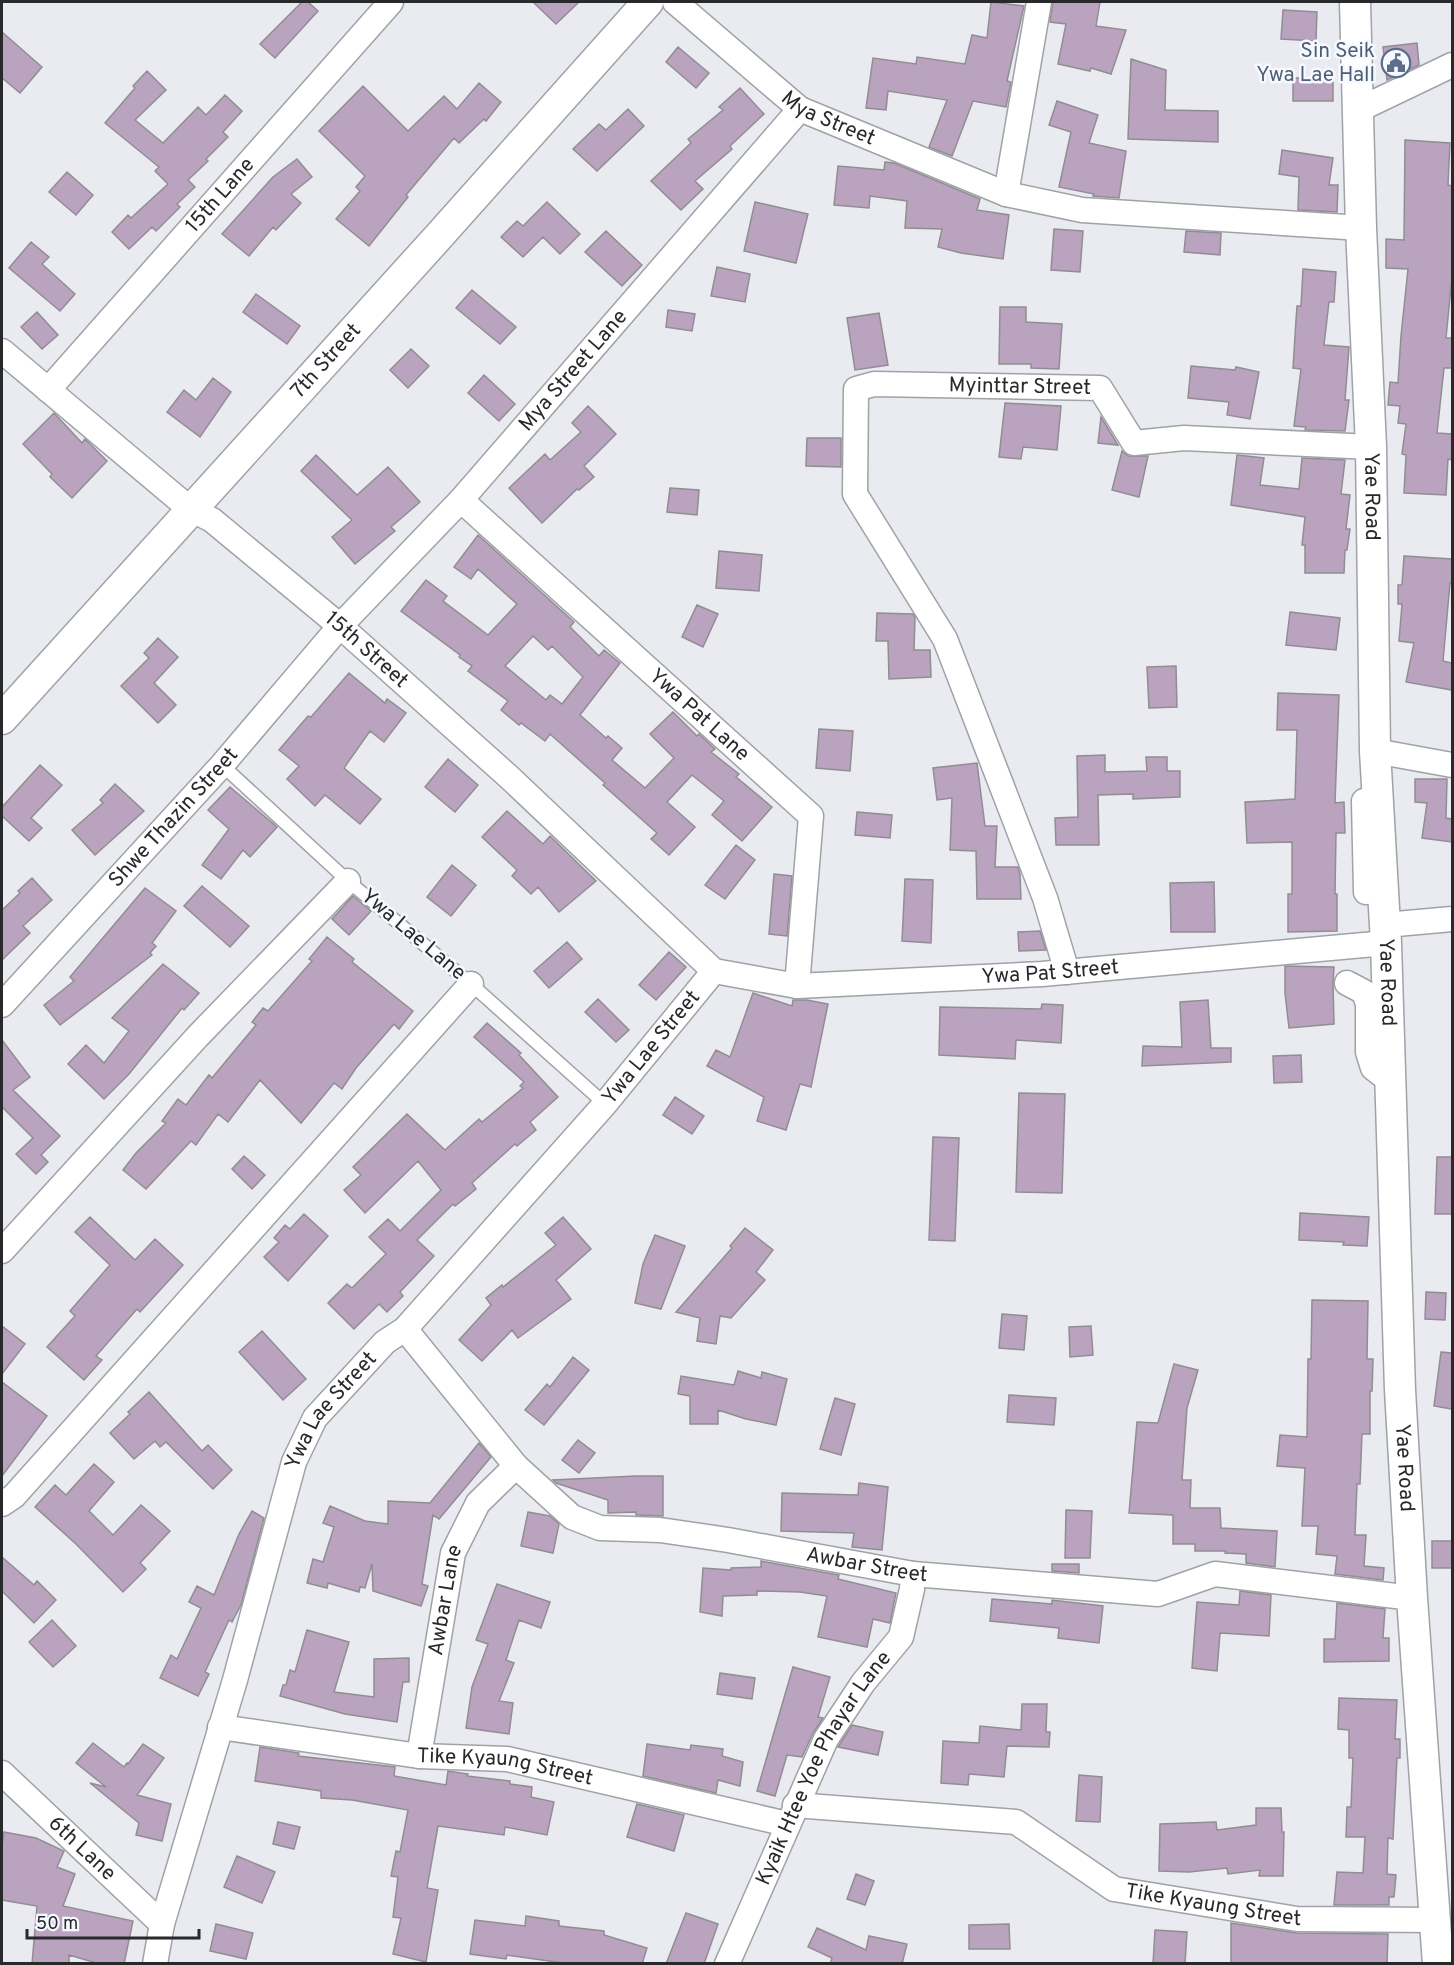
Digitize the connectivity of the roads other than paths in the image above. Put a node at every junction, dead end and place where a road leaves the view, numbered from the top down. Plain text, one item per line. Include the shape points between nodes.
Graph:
1 (391, 2) edge
2 (648, 2) edge
3 (675, 2) edge
4 (1039, 2) edge
5 (1355, 2) edge
6 (1452, 66) edge
7 (800, 109) junction
8 (1358, 110) junction
9 (1006, 194) junction
10 (1360, 228) junction
11 (2, 351) edge
12 (48, 390) junction
13 (1371, 447) junction
14 (461, 500) junction
15 (190, 509) junction
16 (1374, 601) junction
17 (340, 626) junction
18 (2, 719) edge
19 (1375, 751) junction
20 (222, 765) junction
21 (1452, 765) edge
22 (348, 881) junction
23 (1366, 892) dead end
24 (1452, 919) edge
25 (1385, 934) junction
26 (714, 970) junction
27 (1067, 972) junction
28 (1347, 983) dead end
29 (471, 984) junction
30 (796, 986) junction
31 (2, 1005) edge
32 (1390, 1081) junction
33 (605, 1104) junction
34 (2, 1251) edge
35 (405, 1329) junction
36 (516, 1466) junction
37 (2, 1504) edge
38 (913, 1574) junction
39 (1412, 1598) junction
40 (220, 1727) junction
41 (419, 1756) junction
42 (2, 1773) edge
43 (791, 1814) junction
44 (1436, 1920) junction
45 (162, 1924) junction
46 (155, 1964) edge
47 (727, 1964) edge
48 (1438, 1964) edge

1 - 12 street, 15th Lane
2 - 15 street, 7th Street
3 - 7 street, Mya Street
4 - 9 street
5 - 8 street, Yae Road
6 - 8 street
7 - 9 street, Mya Street
7 - 14 street, Mya Street Lane
8 - 10 street, Yae Road
9 - 10 street, Mya Street via 1082,210
10 - 13 street, Yae Road
11 - 12 street, 15th Street
12 - 15 street, 15th Street
13 - 16 street, Yae Road
13 - 27 street, Myinttar Street via 1184,438 1134,443 1100,388 874,384 856,389 855,494 945,639 1045,898
14 - 17 street, Mya Street Lane
14 - 30 street, Ywa Pat Lane via 811,816
15 - 17 street, 15th Street via 212,520
15 - 18 street, 7th Street
16 - 19 street, Yae Road
16 - 23 street via 1362,607 1361,750
17 - 20 street, Shwe Thazin Street
17 - 26 street, 15th Street via 509,777
19 - 21 street
19 - 25 street, Yae Road
20 - 22 lane, Ywa Lae Lane
20 - 31 street, Shwe Thazin Street
22 - 29 lane, Ywa Lae Lane
22 - 34 street via 198,1036
24 - 25 street, Ywa Pat Street
25 - 27 street, Ywa Pat Street
25 - 32 street, Yae Road
26 - 30 street, Ywa Pat Street
26 - 33 street, Ywa Lae Street
27 - 30 street, Ywa Pat Street
28 - 32 street via 1364,992 1368,1004 1368,1052 1373,1068
29 - 33 lane, Ywa Lae Lane
29 - 37 street
32 - 39 street, Yae Road via 1400,1390
33 - 35 street, Ywa Lae Street
35 - 36 street, Awbar Street
35 - 40 street, Ywa Lae Street via 385,1342 315,1419 294,1462
36 - 38 street, Awbar Street via 572,1517 600,1528 660,1530 717,1538
36 - 41 street, Awbar Lane via 478,1503 453,1553
38 - 39 street, Awbar Street via 1158,1594 1215,1574
38 - 43 street, Kyaik Htee Yoe Phayar Lane via 901,1637 863,1683 826,1739
39 - 44 street, Yae Road
40 - 41 street, Tike Kyaung Street
40 - 45 street, Ywa Lae Street
41 - 43 street, Tike Kyaung Street via 507,1759
42 - 45 street, 6th Lane
43 - 44 street, Tike Kyaung Street via 1016,1822 1114,1889 1297,1919
43 - 47 street, Kyaik Htee Yoe Phayar Lane
44 - 48 street, Yae Road
45 - 46 street, Ywa Lae Street

